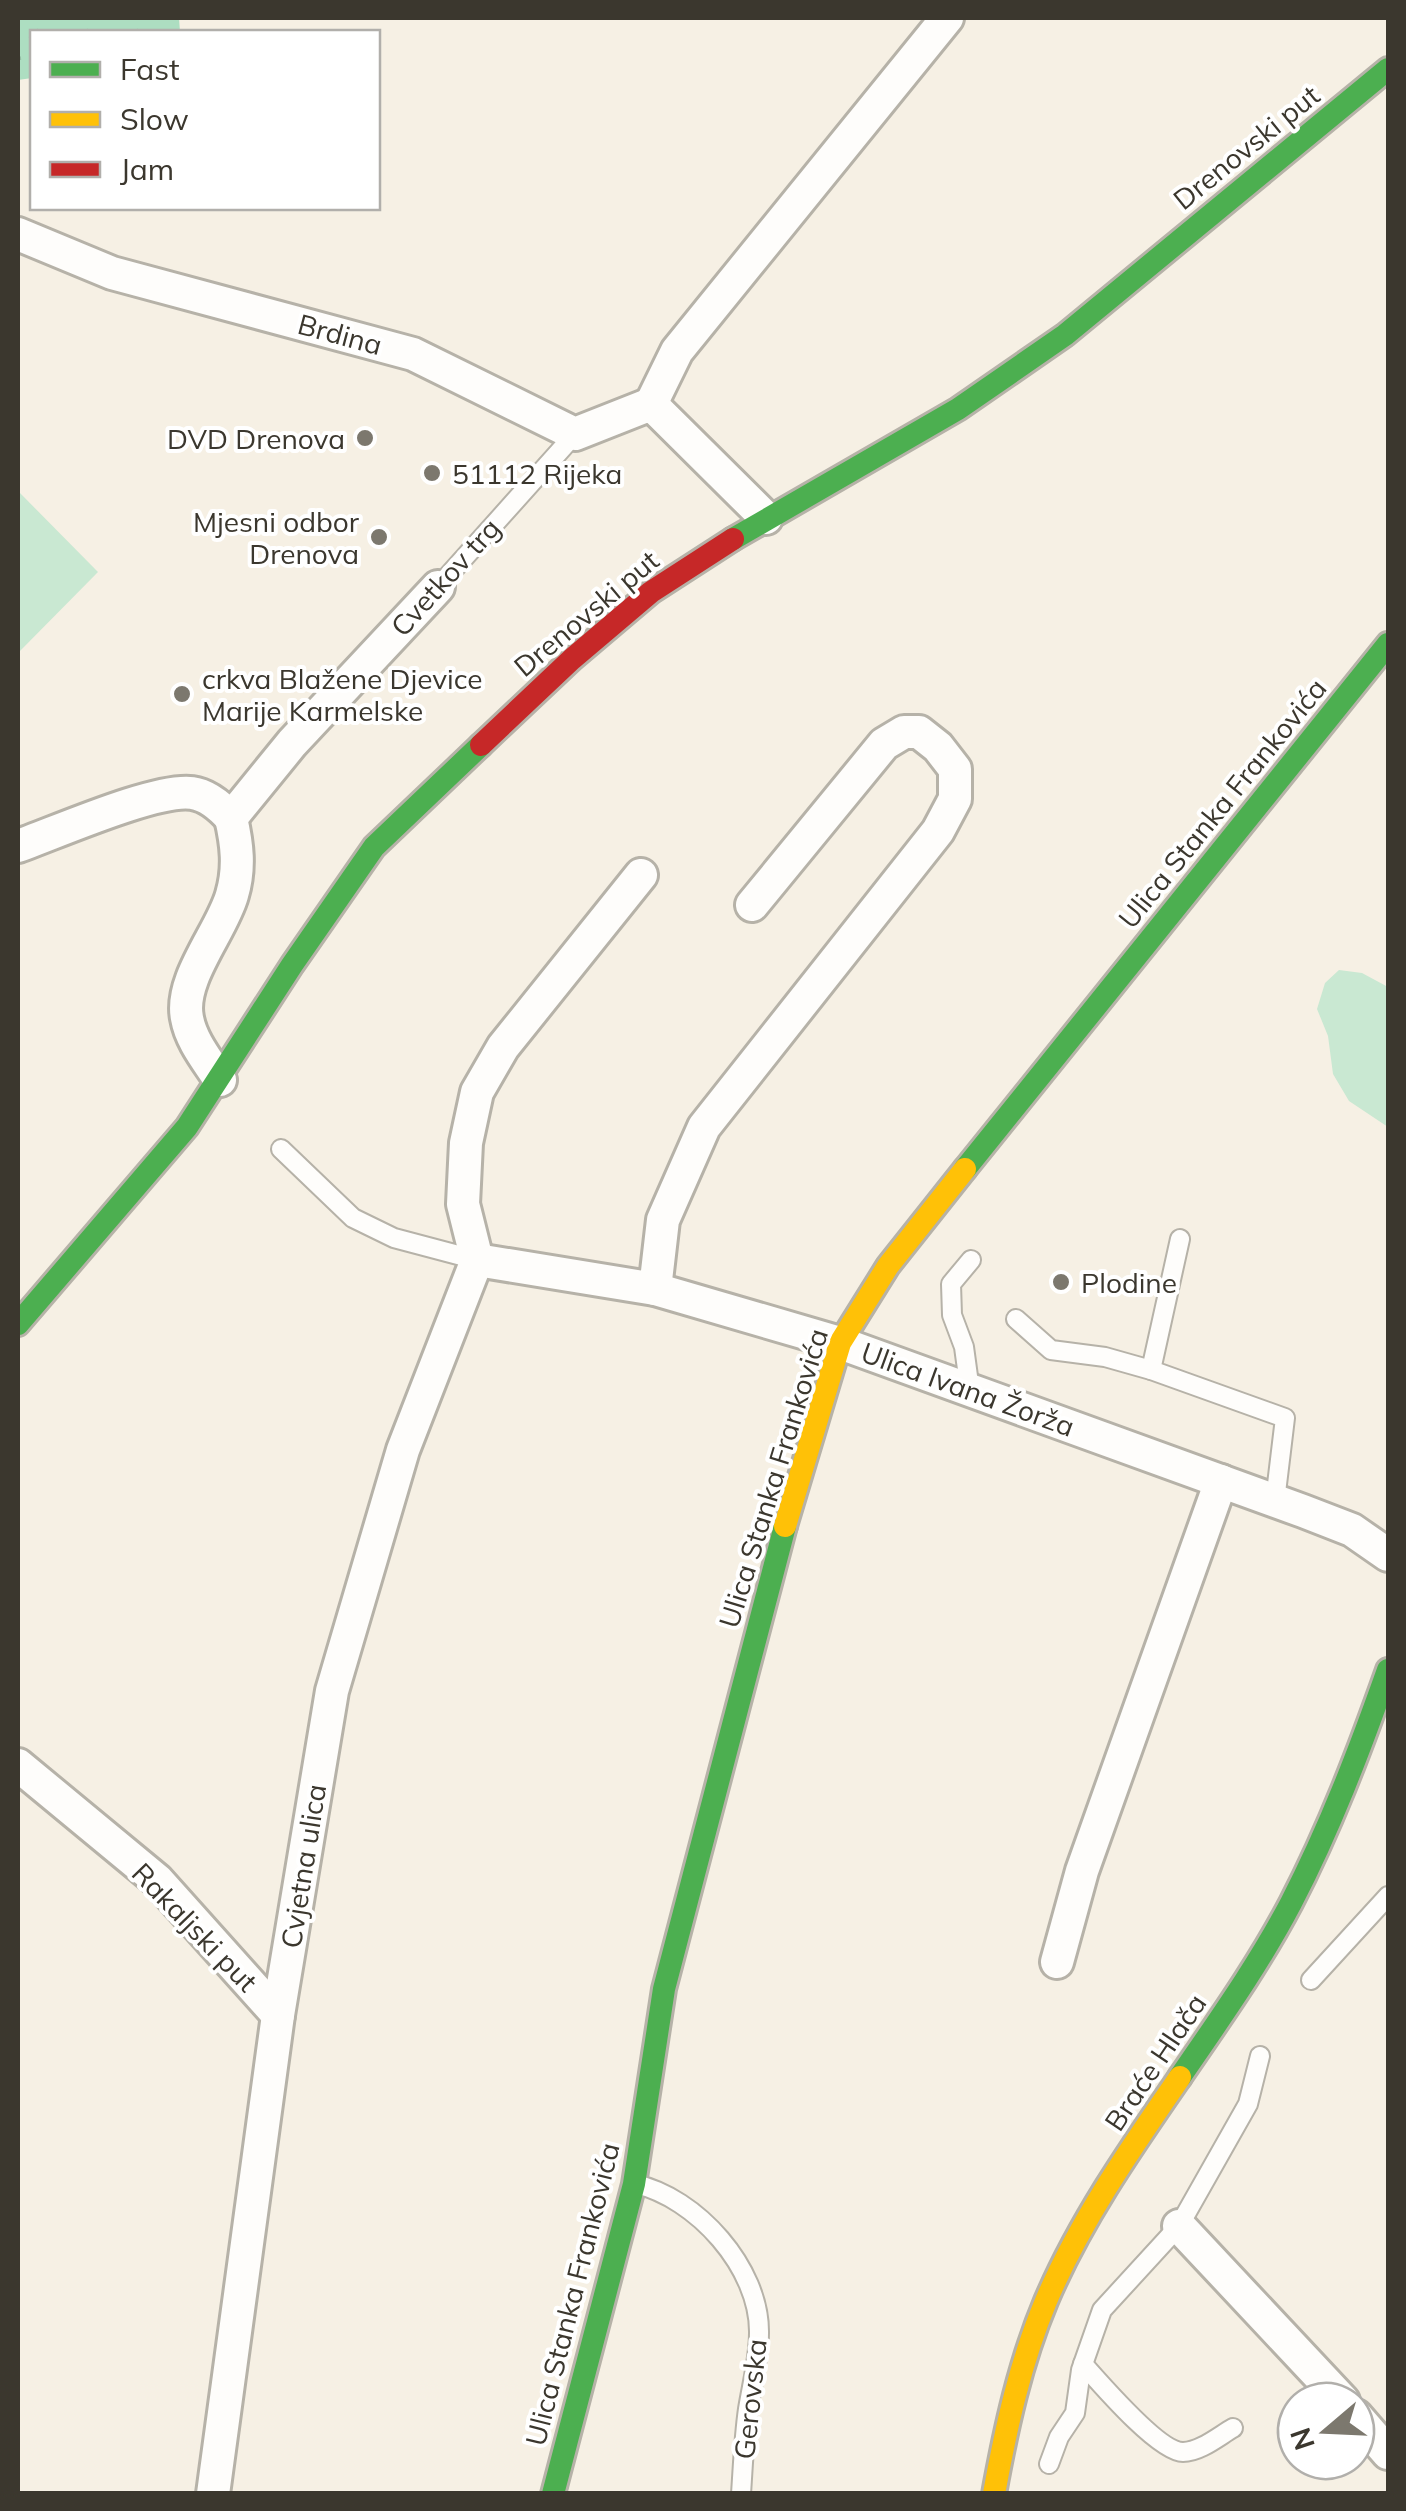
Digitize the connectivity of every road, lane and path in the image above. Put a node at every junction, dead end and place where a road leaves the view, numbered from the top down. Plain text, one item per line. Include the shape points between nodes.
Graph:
1 (947, 18) edge
2 (1388, 69) edge
3 (18, 234) edge
4 (651, 404) junction
5 (574, 434) junction
6 (766, 518) junction
7 (438, 587) joint
8 (1388, 644) edge
9 (231, 818) junction
10 (18, 846) edge
11 (641, 875) dead end
12 (752, 904) dead end
13 (220, 1080) junction
14 (282, 1149) dead end
15 (1180, 1239) dead end
16 (478, 1260) junction
17 (971, 1260) dead end
18 (656, 1290) junction
19 (1016, 1319) dead end
20 (18, 1324) edge
21 (840, 1344) junction
22 (1152, 1370) junction
23 (970, 1391) junction
24 (1220, 1481) junction
25 (1275, 1501) junction
26 (1388, 1555) edge
27 (1388, 1670) edge
28 (18, 1765) edge
29 (1388, 1896) edge
30 (1057, 1962) dead end
31 (1310, 1980) dead end
32 (278, 2015) junction
33 (1260, 2056) dead end
34 (634, 2184) junction
35 (1179, 2226) junction
36 (1083, 2364) junction
37 (1324, 2381) edge
38 (1233, 2428) dead end
39 (1049, 2464) dead end
40 (214, 2494) edge
41 (552, 2494) edge
42 (741, 2494) edge
43 (994, 2494) edge

1 - 4 street via 676,351
2 - 6 street, Drenovski put via 1065,335 958,409
3 - 5 street, Brdina via 112,273 413,354
4 - 5 street
4 - 6 street
5 - 7 lane, Cvetkov trg
6 - 13 street, Drenovski put via 651,592 374,847
7 - 9 street, Cvetkov trg
8 - 21 street, Ulica Stanka Frankovića via 900,1252
9 - 10 street via 192,793 152,798
9 - 13 street via 239,850 232,896 196,972 186,1014
11 - 16 street via 503,1046 477,1092 463,1204
12 - 18 street via 884,744 919,732 955,768 956,799 938,831 704,1127 663,1220
13 - 20 street, Drenovski put via 188,1128
14 - 16 lane via 352,1218 394,1238
15 - 22 lane
16 - 18 street, Ulica Ivana Žorža
16 - 32 street, Cvjetna ulica via 403,1450 332,1692
17 - 23 lane via 951,1284
18 - 21 street, Ulica Ivana Žorža
19 - 22 lane via 1051,1350
21 - 23 street, Ulica Ivana Žorža
21 - 34 street, Ulica Stanka Frankovića via 773,1566 664,1989
22 - 25 lane via 1285,1418
23 - 24 street, Ulica Ivana Žorža
24 - 25 street, Ulica Ivana Žorža
24 - 30 street via 1082,1871
25 - 26 street, Ulica Ivana Žorža via 1352,1530
27 - 43 street, Braće Hlača via 1354,1768 1274,1933 1058,2276 1027,2348
28 - 32 street, Rakaljski put via 157,1880
29 - 31 lane
32 - 40 street, Cvjetna ulica
33 - 35 lane via 1248,2104
34 - 41 street, Ulica Stanka Frankovića
34 - 42 lane, Gerovska via 688,2206 747,2280 759,2330
35 - 36 lane via 1102,2310
35 - 37 street
36 - 38 lane via 1164,2444 1181,2452
36 - 39 lane via 1075,2413

